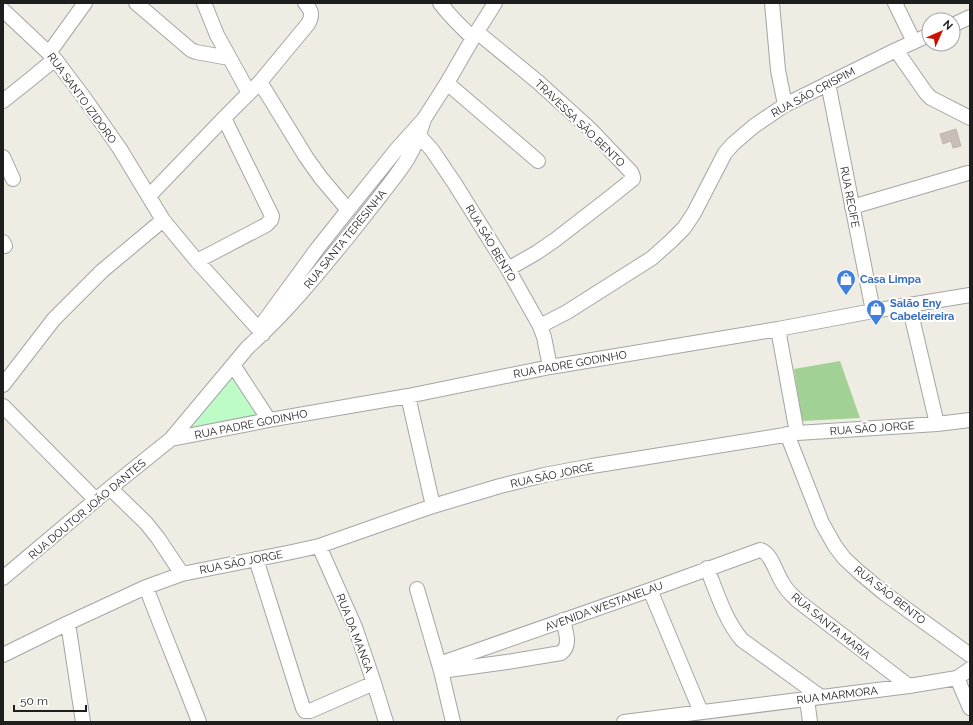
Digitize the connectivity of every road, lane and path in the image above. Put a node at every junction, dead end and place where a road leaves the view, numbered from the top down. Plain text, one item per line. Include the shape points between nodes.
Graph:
1 (85, 3) edge
2 (136, 3) edge
3 (204, 3) edge
4 (305, 3) edge
5 (440, 3) edge
6 (495, 3) edge
7 (772, 3) edge
8 (896, 3) edge
9 (3, 10) edge
10 (475, 35) junction
11 (921, 39) edge
12 (914, 42) junction
13 (896, 50) junction
14 (52, 56) junction
15 (229, 58) junction
16 (260, 82) junction
17 (447, 83) junction
18 (828, 83) junction
19 (249, 93) junction
20 (3, 101) edge
21 (785, 105) junction
22 (224, 118) junction
23 (970, 118) edge
24 (417, 132) junction
25 (3, 157) edge
26 (538, 161) dead end
27 (968, 173) dead end
28 (13, 179) dead end
29 (148, 196) junction
30 (852, 207) junction
31 (348, 210) junction
32 (163, 220) junction
33 (197, 261) junction
34 (508, 269) junction
35 (970, 296) edge
36 (909, 305) junction
37 (873, 311) junction
38 (540, 326) junction
39 (778, 329) junction
40 (261, 331) junction
41 (233, 365) junction
42 (550, 367) junction
43 (4, 383) edge
44 (408, 396) junction
45 (3, 406) edge
46 (269, 420) junction
47 (970, 420) edge
48 (937, 424) junction
49 (792, 434) junction
50 (171, 439) junction
51 (110, 488) junction
52 (96, 500) junction
53 (433, 506) junction
54 (319, 546) junction
55 (768, 554) joint
56 (256, 559) junction
57 (707, 568) junction
58 (182, 574) junction
59 (3, 578) edge
60 (146, 587) junction
61 (416, 589) dead end
62 (650, 590) junction
63 (563, 620) junction
64 (68, 623) junction
65 (3, 655) edge
66 (970, 655) edge
67 (440, 668) junction
68 (970, 669) edge
69 (957, 678) junction
70 (374, 683) junction
71 (909, 686) junction
72 (821, 697) junction
73 (807, 698) junction
74 (970, 708) edge
75 (698, 717) edge
76 (657, 720) edge
77 (83, 722) edge
78 (199, 722) edge
79 (386, 722) edge
80 (453, 722) edge
81 (624, 722) edge
82 (810, 722) edge

1 - 14 street
2 - 15 street via 191,50
3 - 15 street
4 - 16 street via 311,13 308,24
5 - 10 street via 461,28
6 - 10 street, RUA SANTA TERESINHA
7 - 21 street via 778,70
8 - 12 street
9 - 14 street, RUA SANTO IZIDORO
10 - 17 street, RUA SANTA TERESINHA
10 - 34 street, TRAVESSA SÃO BENTO via 538,82 591,130 634,177 555,240
11 - 12 street, RUA SÃO CRISPIM
12 - 13 street, RUA SÃO CRISPIM
13 - 18 street, RUA SÃO CRISPIM
13 - 23 street via 931,98
14 - 20 street via 27,82
14 - 29 street, RUA SANTO IZIDORO via 85,99
15 - 19 street
16 - 19 street
16 - 31 street via 306,157
17 - 24 street, RUA SANTA TERESINHA
17 - 26 street
18 - 21 street, RUA SÃO CRISPIM
18 - 30 street, RUA RECIFE
19 - 22 street
21 - 38 street, RUA SÃO CRISPIM via 750,130 725,153 694,213 672,241 652,258 567,312
22 - 29 street
22 - 33 street via 272,216 266,225
24 - 31 street, RUA SANTA TERESINHA
24 - 34 street, RUA SÃO BENTO via 455,184
24 - 40 street, RUA SANTA TERESINHA via 408,157 386,189 314,279 286,310
25 - 28 street
27 - 30 street
29 - 32 street, RUA SANTO IZIDORO
30 - 37 street, RUA RECIFE
31 - 40 street, RUA SANTA TERESINHA via 317,249
32 - 33 street, RUA SANTO IZIDORO
32 - 43 street via 102,271 54,319
33 - 40 street, RUA SANTO IZIDORO
34 - 38 street, RUA SÃO BENTO
35 - 36 street, RUA PADRE GODINHO
36 - 37 street, RUA PADRE GODINHO
36 - 48 street
37 - 39 street, RUA PADRE GODINHO
38 - 42 street, RUA SÃO BENTO
39 - 42 street, RUA PADRE GODINHO
39 - 49 street, RUA SÃO BENTO
40 - 41 street, RUA SANTA TERESINHA
41 - 46 street
41 - 50 street, RUA SANTA TERESINHA
42 - 44 street, RUA PADRE GODINHO
44 - 46 street, RUA PADRE GODINHO
44 - 53 street
45 - 52 street
46 - 50 street, RUA PADRE GODINHO
47 - 48 street, RUA SÃO JORGE
48 - 49 street, RUA SÃO JORGE
49 - 53 street, RUA SÃO JORGE via 544,475
49 - 66 street, RUA SÃO BENTO via 822,523 844,558 884,593
50 - 51 street, RUA DOUTOR JOÃO DANTES
51 - 52 street, RUA DOUTOR JOÃO DANTES
51 - 58 street via 150,528
52 - 59 street, RUA DOUTOR JOÃO DANTES
53 - 54 street, RUA SÃO JORGE
54 - 56 street, RUA SÃO JORGE
54 - 70 street, RUA DA MANGA via 355,627
55 - 57 street, AVENIDA WESTANELAU via 760,550
55 - 71 street, RUA SANTA MARIA via 782,583 794,597
56 - 58 street, RUA SÃO JORGE
56 - 70 street via 305,711
57 - 62 street, AVENIDA WESTANELAU
57 - 72 street via 729,622 742,640
58 - 60 street, RUA SÃO JORGE
60 - 64 street, RUA SÃO JORGE
60 - 78 street
61 - 67 street
62 - 63 street, AVENIDA WESTANELAU
62 - 75 street
63 - 67 street, AVENIDA WESTANELAU
63 - 67 street via 568,642 561,652 507,662
64 - 65 street, RUA SÃO JORGE
64 - 77 street
67 - 80 street
68 - 69 street, RUA MARMORA
69 - 71 street, RUA MARMORA
69 - 74 street
70 - 79 street, RUA DA MANGA
71 - 72 street, RUA MARMORA
72 - 73 street, RUA MARMORA
73 - 75 street, RUA MARMORA
73 - 82 street
75 - 76 street, RUA MARMORA
76 - 81 street, RUA MARMORA

